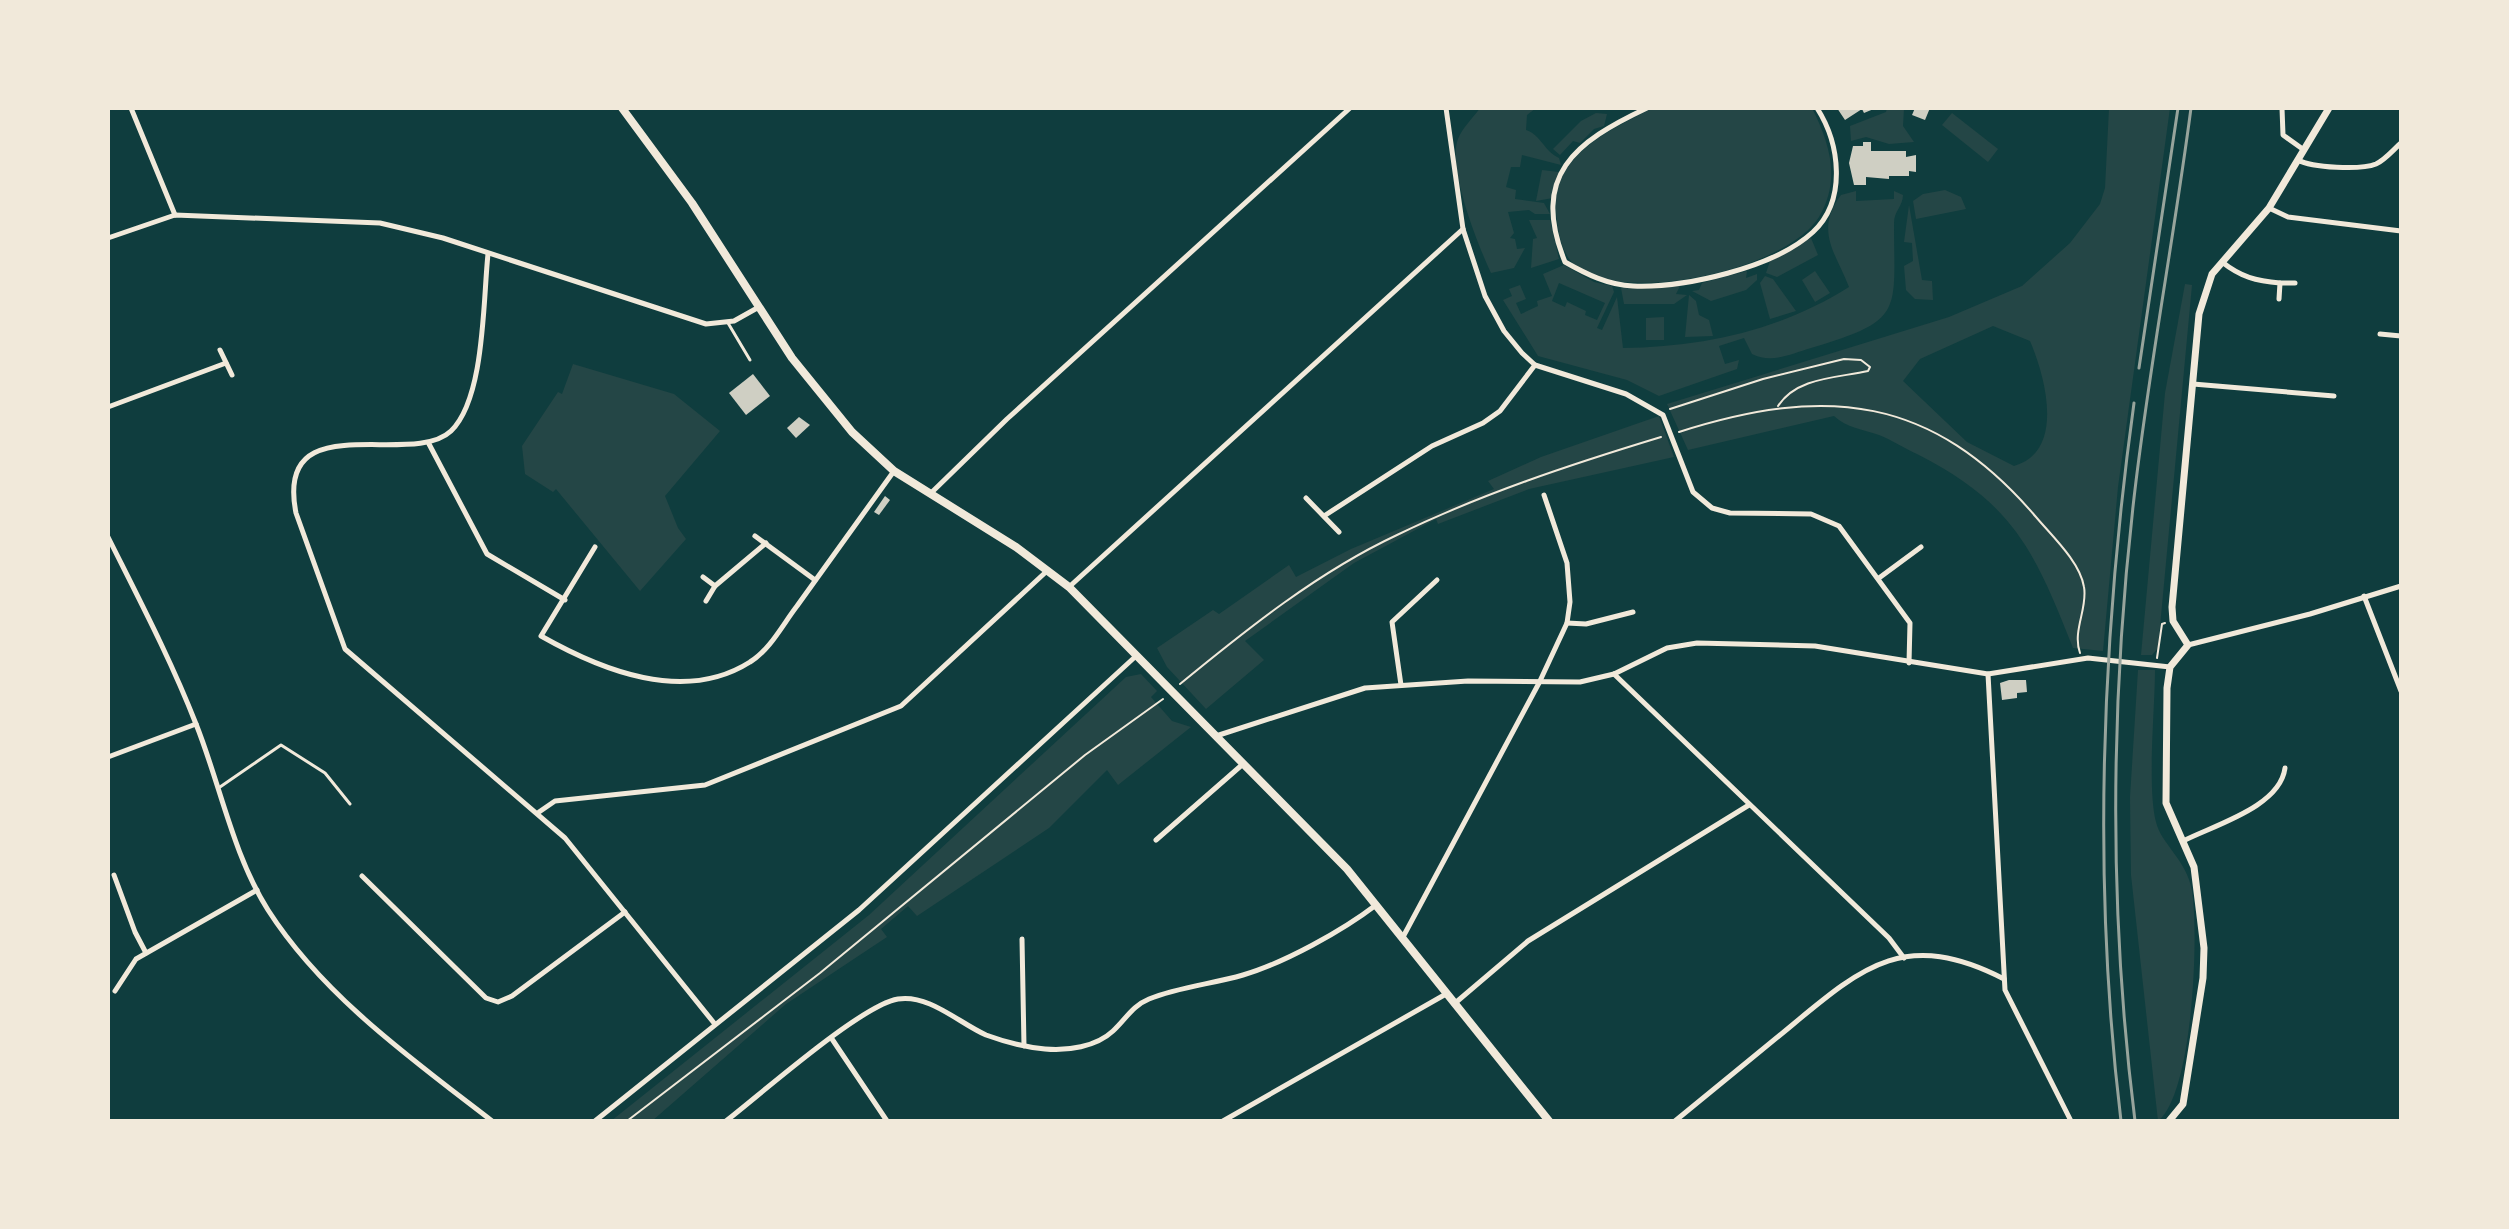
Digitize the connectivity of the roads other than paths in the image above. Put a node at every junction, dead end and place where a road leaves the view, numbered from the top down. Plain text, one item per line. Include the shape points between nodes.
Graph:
1 (131, 108) edge
2 (622, 108) edge
3 (1350, 108) edge
4 (1446, 108) edge
5 (1647, 108) edge
6 (1817, 108) edge
7 (2282, 108) edge
8 (2329, 108) edge
9 (2401, 143) edge
10 (2304, 150) junction
11 (2298, 160) junction
12 (2269, 208) junction
13 (175, 215) junction
14 (1463, 229) junction
15 (2401, 231) edge
16 (108, 238) edge
17 (488, 254) junction
18 (2222, 262) junction
19 (2280, 283) junction
20 (2295, 283) dead end
21 (2279, 299) dead end
22 (760, 307) junction
23 (728, 323) junction
24 (2380, 334) dead end
25 (2401, 336) edge
26 (220, 350) dead end
27 (750, 360) dead end
28 (226, 363) junction
29 (1535, 365) junction
30 (232, 375) dead end
31 (2192, 384) junction
32 (2334, 396) dead end
33 (108, 407) edge
34 (429, 444) junction
35 (894, 471) junction
36 (929, 495) junction
37 (1544, 495) dead end
38 (1306, 498) dead end
39 (1324, 516) junction
40 (1339, 532) dead end
41 (755, 536) dead end
42 (108, 537) edge
43 (766, 543) junction
44 (595, 547) dead end
45 (1921, 547) dead end
46 (1048, 569) junction
47 (703, 577) dead end
48 (1879, 578) junction
49 (815, 580) junction
50 (1437, 580) dead end
51 (715, 586) junction
52 (2401, 586) edge
53 (1069, 587) junction
54 (2364, 596) junction
55 (565, 600) junction
56 (706, 601) dead end
57 (1633, 612) dead end
58 (1567, 623) junction
59 (2188, 645) junction
60 (1136, 655) junction
61 (1909, 663) junction
62 (2170, 667) junction
63 (1614, 674) junction
64 (1988, 674) junction
65 (1539, 683) junction
66 (1401, 685) junction
67 (2401, 691) edge
68 (196, 724) junction
69 (1216, 736) junction
70 (108, 757) edge
71 (1243, 764) junction
72 (2285, 768) dead end
73 (220, 787) junction
74 (350, 804) dead end
75 (1749, 805) junction
76 (539, 812) junction
77 (1156, 840) dead end
78 (2182, 841) junction
79 (114, 875) dead end
80 (362, 876) dead end
81 (257, 890) junction
82 (1377, 904) junction
83 (625, 912) junction
84 (1403, 937) junction
85 (1022, 939) dead end
86 (146, 953) junction
87 (1904, 958) junction
88 (2004, 979) junction
89 (115, 991) dead end
90 (1446, 994) junction
91 (1453, 1005) junction
92 (714, 1023) junction
93 (832, 1039) junction
94 (1024, 1046) junction
95 (1547, 1120) edge
96 (492, 1121) edge
97 (595, 1121) edge
98 (726, 1121) edge
99 (887, 1121) edge
100 (1223, 1121) edge
101 (1675, 1121) edge
102 (2071, 1121) edge
103 (2170, 1121) edge

1 - 13 street
2 - 22 main road
3 - 36 street
4 - 14 street
5 - 6 street via 1596,132 1562,169 1553,206 1565,262 1631,286 1705,279 1774,255 1814,232 1837,189 1835,148
7 - 10 street via 2283,135
8 - 10 street
9 - 11 street via 2369,166 2321,167
10 - 11 street
11 - 12 street
12 - 15 street via 2288,217
12 - 18 street
13 - 16 street
13 - 17 street via 380,223
14 - 29 street via 1485,296 1504,331
14 - 53 street
17 - 23 street via 696,321
17 - 34 street via 472,391 450,432
18 - 19 street via 2258,282
18 - 31 street via 2204,293
19 - 20 street
19 - 21 street
22 - 23 street
22 - 35 main road via 814,387
23 - 27 lane
24 - 25 street
26 - 28 street
28 - 30 street
28 - 33 street
29 - 39 street via 1492,417 1432,446
29 - 48 street via 1626,394 1654,409 1669,423 1693,492 1712,508 1825,518 1843,530
31 - 32 street
31 - 59 street via 2173,621
34 - 55 street via 487,554
34 - 76 street via 339,445 320,451 297,477 296,513 345,649
35 - 36 main road
35 - 49 street
36 - 46 main road
37 - 58 street via 1567,563
38 - 39 street
39 - 40 street
41 - 43 street
42 - 68 street
43 - 49 street
43 - 51 street
44 - 55 street
45 - 48 street
46 - 53 main road
46 - 76 street via 901,706 705,785 555,801
47 - 51 street
48 - 61 street via 1910,623
49 - 55 street via 759,657 698,678 635,677 603,668 541,636
50 - 66 street via 1392,622
51 - 56 street
52 - 54 street
53 - 60 main road
54 - 59 street
54 - 67 street
57 - 58 street via 1586,624
58 - 65 street
59 - 62 street
60 - 69 main road
60 - 92 street via 859,910
61 - 63 street via 1815,646 1697,643 1667,648
61 - 64 street
62 - 64 street via 2088,658
62 - 78 street via 2166,803
63 - 65 street
63 - 75 street
64 - 88 street
65 - 66 street
65 - 84 street
66 - 69 street via 1350,692
68 - 70 street
68 - 73 street
69 - 71 main road
71 - 77 street
71 - 82 main road
72 - 78 street via 2284,779 2266,797
73 - 74 lane via 281,745 325,773
73 - 81 street
75 - 87 street
75 - 91 street via 1528,941
76 - 83 street
78 - 103 street via 2199,891 2203,978 2183,1104
79 - 86 street
80 - 83 street via 486,998 498,1002
81 - 86 street
81 - 96 street via 298,951 344,999
82 - 84 main road
82 - 94 street via 1258,970 1147,1000 1112,1032 1088,1045 1048,1050
83 - 92 street
84 - 90 main road
85 - 94 street
86 - 89 street via 128,968
87 - 88 street via 1952,956
87 - 101 street via 1870,967 1836,988
88 - 102 street
90 - 91 main road
90 - 100 street
91 - 95 main road
92 - 97 street
93 - 94 street via 878,1006 907,999
93 - 98 street
93 - 99 street

